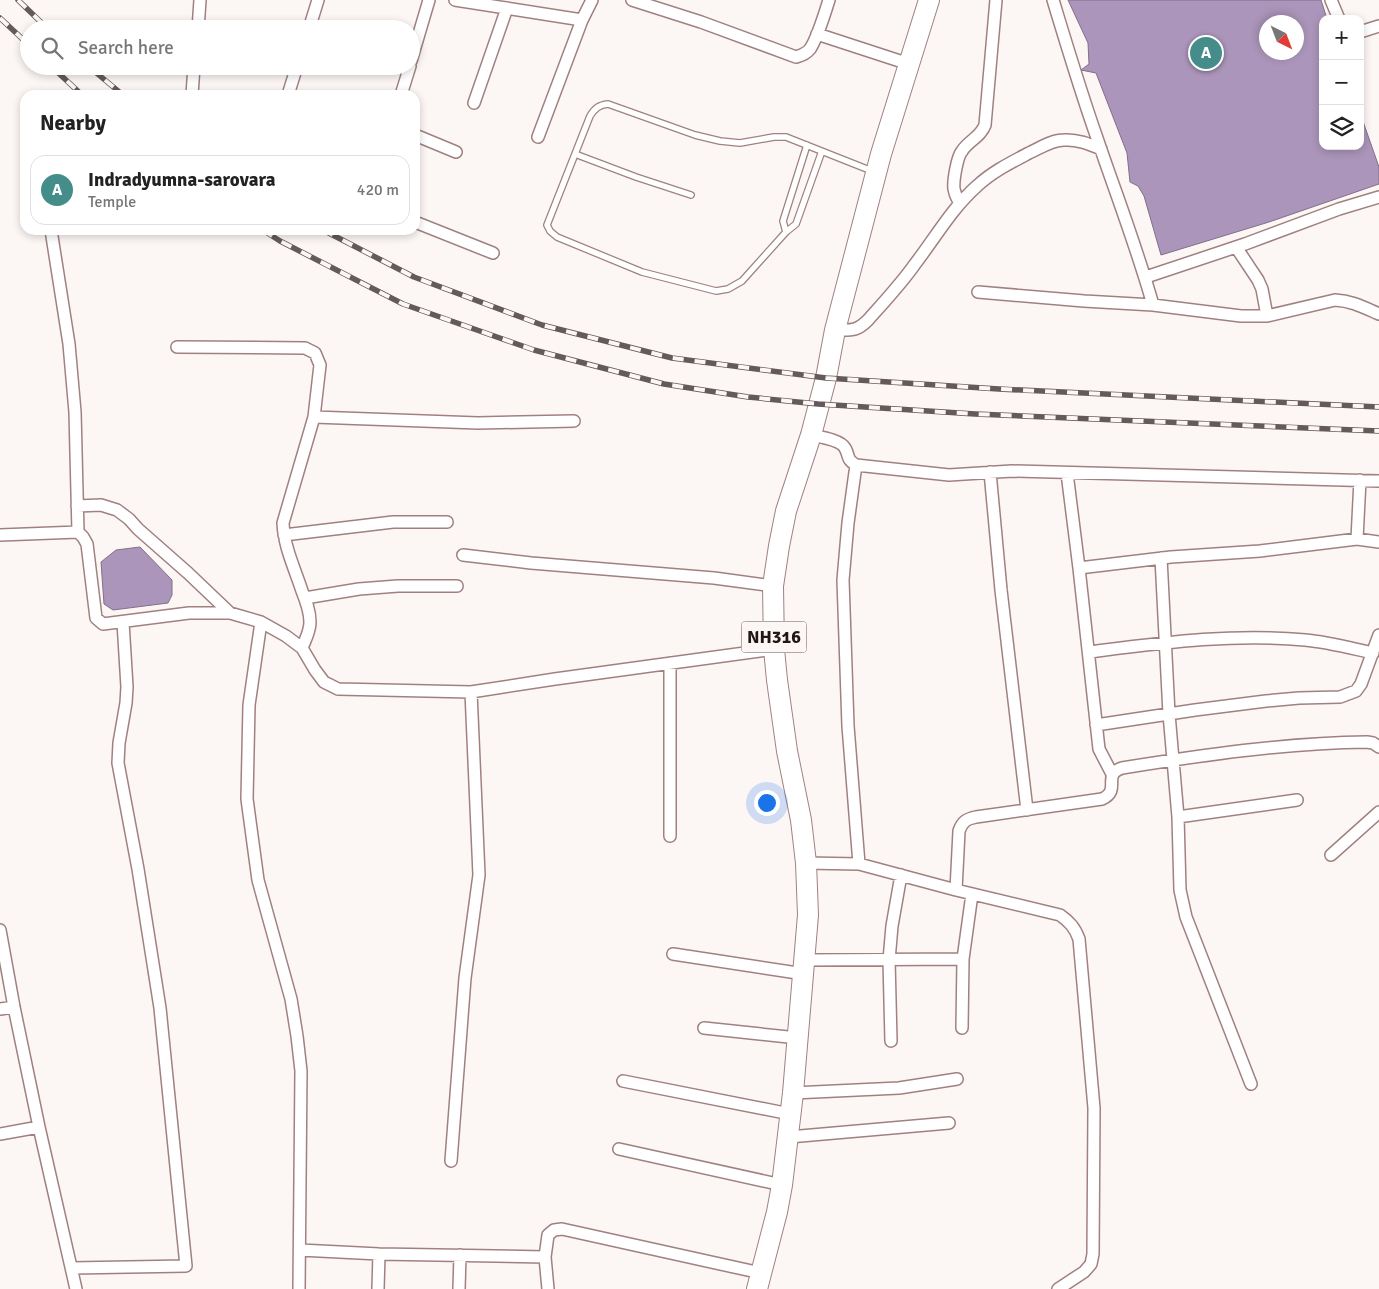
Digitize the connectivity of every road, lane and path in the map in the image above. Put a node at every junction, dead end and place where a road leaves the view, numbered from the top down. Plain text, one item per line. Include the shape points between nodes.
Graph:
1 (200, 0) edge
2 (318, 0) edge
3 (429, 0) edge
4 (455, 0) edge
5 (592, 0) edge
6 (632, 0) edge
7 (829, 0) edge
8 (929, 0) edge
9 (996, 0) edge
10 (1053, 0) edge
11 (1331, 0) edge
12 (507, 8) junction
13 (1337, 15) edge
14 (199, 20) edge
15 (312, 20) edge
16 (582, 20) junction
17 (1379, 26) edge
18 (420, 30) edge
19 (1364, 31) edge
20 (817, 34) junction
21 (909, 64) junction
22 (193, 75) edge
23 (294, 75) edge
24 (407, 75) edge
25 (192, 90) edge
26 (290, 90) edge
27 (403, 90) edge
28 (474, 103) dead end
29 (420, 137) edge
30 (538, 137) dead end
31 (807, 145) junction
32 (1101, 149) junction
33 (822, 151) junction
34 (456, 152) dead end
35 (575, 154) junction
36 (876, 173) junction
37 (691, 195) dead end
38 (1379, 196) edge
39 (960, 204) junction
40 (420, 224) edge
41 (786, 232) junction
42 (52, 235) edge
43 (1236, 247) junction
44 (493, 253) dead end
45 (1146, 277) junction
46 (978, 292) dead end
47 (1153, 304) junction
48 (1379, 314) edge
49 (1267, 316) junction
50 (835, 330) junction
51 (177, 347) dead end
52 (314, 417) junction
53 (574, 421) dead end
54 (811, 435) junction
55 (856, 465) junction
56 (990, 472) junction
57 (1067, 473) junction
58 (1360, 480) junction
59 (1379, 481) edge
60 (77, 506) junction
61 (447, 522) dead end
62 (78, 532) junction
63 (284, 535) junction
64 (0, 536) edge
65 (1357, 540) junction
66 (1379, 542) edge
67 (463, 555) dead end
68 (1161, 558) junction
69 (1079, 568) junction
70 (457, 586) dead end
71 (773, 586) junction
72 (305, 598) junction
73 (230, 613) junction
74 (124, 622) junction
75 (262, 622) junction
76 (1379, 635) edge
77 (1165, 642) junction
78 (302, 648) junction
79 (774, 649) junction
80 (1089, 652) junction
81 (1373, 652) junction
82 (670, 663) junction
83 (471, 692) junction
84 (1169, 714) junction
85 (1096, 725) junction
86 (1379, 747) edge
87 (1173, 760) junction
88 (1112, 774) junction
89 (1297, 800) dead end
90 (1027, 810) junction
91 (1379, 812) edge
92 (1178, 817) junction
93 (670, 836) dead end
94 (1331, 855) dead end
95 (806, 863) junction
96 (859, 864) junction
97 (900, 875) junction
98 (956, 890) junction
99 (972, 894) junction
100 (0, 930) edge
101 (673, 954) dead end
102 (963, 959) junction
103 (888, 960) junction
104 (804, 967) junction
105 (14, 1007) junction
106 (0, 1009) edge
107 (704, 1028) dead end
108 (962, 1028) dead end
109 (798, 1038) junction
110 (891, 1041) dead end
111 (957, 1079) dead end
112 (623, 1081) dead end
113 (1251, 1084) dead end
114 (794, 1093) junction
115 (790, 1114) junction
116 (949, 1123) dead end
117 (39, 1127) junction
118 (0, 1134) edge
119 (789, 1137) junction
120 (619, 1149) dead end
121 (452, 1161) dead end
122 (782, 1185) junction
123 (300, 1250) junction
124 (379, 1254) junction
125 (460, 1255) junction
126 (545, 1256) junction
127 (72, 1268) junction
128 (759, 1281) edge
129 (76, 1289) edge
130 (299, 1289) edge
131 (378, 1289) edge
132 (459, 1289) edge
133 (548, 1289) edge
134 (1058, 1289) edge

1 - 14 street
2 - 15 street
3 - 18 street
4 - 12 street
5 - 16 street
6 - 20 street via 796,57 810,49
7 - 20 street
8 - 21 highway, NH316
9 - 39 street via 986,120 983,132 962,150 959,157 954,186
10 - 32 street
11 - 13 street
12 - 16 street
12 - 28 street
16 - 30 street
17 - 19 street
20 - 21 street
21 - 36 highway, NH316
22 - 25 street
23 - 26 street
24 - 27 street
29 - 34 street
31 - 33 lane
31 - 35 lane via 786,137 740,143 720,142 608,104 594,109
31 - 41 lane via 784,221
32 - 39 street via 1074,140 1049,143 991,174
32 - 45 street
33 - 36 lane
33 - 41 lane via 796,224
35 - 37 lane
35 - 41 lane via 549,218 547,225 550,231 557,237 642,272 716,291 728,289 742,281
36 - 50 highway, NH316
38 - 43 street
39 - 50 street via 861,328
40 - 44 street
42 - 60 street via 69,344 75,412
43 - 45 street
43 - 49 street via 1258,280
45 - 47 street
46 - 47 street
47 - 49 street via 1241,316
48 - 49 street via 1346,300 1335,300
50 - 54 highway, NH316
51 - 52 street via 305,348 314,353 320,365
52 - 53 street via 478,423
52 - 63 street via 283,523
54 - 55 street via 841,443 850,461
54 - 71 highway, NH316 via 786,511
55 - 56 street via 949,474
55 - 96 street via 843,580 848,726
56 - 57 street
56 - 90 street
57 - 58 street
57 - 69 street
58 - 59 street
58 - 65 street
60 - 62 street
60 - 73 street via 101,505 123,514
61 - 63 street via 392,522
62 - 64 street
62 - 74 street via 87,544 96,618 103,624
63 - 72 street
65 - 66 street
65 - 68 street
67 - 71 street
68 - 69 street
68 - 77 street
69 - 80 street
70 - 72 street via 359,589
71 - 79 highway, NH316
72 - 78 street via 310,623
73 - 74 street via 189,613
73 - 75 street
74 - 127 street via 127,687 118,764 160,1008 186,1266
75 - 78 street
75 - 123 street via 249,705 246,799 258,880 292,999 297,1036 301,1071
76 - 81 street
77 - 80 street
77 - 81 street via 1276,638
77 - 84 street
78 - 83 street via 324,682 338,689
79 - 82 street
79 - 95 highway, NH316
80 - 85 street
81 - 84 street via 1361,684 1340,697 1266,701
82 - 83 street
82 - 93 street
83 - 121 street via 479,875 465,978
84 - 85 street
84 - 87 street
85 - 88 street via 1099,749
86 - 87 street via 1367,742 1328,742
87 - 88 street via 1122,768
87 - 92 street
88 - 90 street via 1108,797
89 - 92 street
90 - 98 street via 976,817 962,824
91 - 94 street
92 - 113 street via 1181,902
95 - 96 street
95 - 104 highway, NH316 via 808,915
96 - 97 street
97 - 98 street
97 - 103 street
98 - 99 street
99 - 102 street
99 - 134 street via 1060,916 1069,921 1079,939 1094,1108 1093,1254 1091,1264 1084,1272
100 - 105 street
101 - 104 street
102 - 103 street
102 - 108 street
103 - 104 street
103 - 110 street
104 - 109 highway, NH316
105 - 106 street
105 - 117 street
107 - 109 street
109 - 114 highway, NH316
111 - 114 street via 898,1088
112 - 115 street
114 - 115 highway, NH316
115 - 119 highway, NH316
116 - 119 street
117 - 118 street
117 - 127 street
119 - 122 highway, NH316
120 - 122 street
122 - 128 highway, NH316
123 - 124 street
123 - 130 street
124 - 125 street
124 - 131 street
125 - 126 street
125 - 132 street
126 - 128 street via 548,1235 562,1229
126 - 133 street
127 - 129 street

